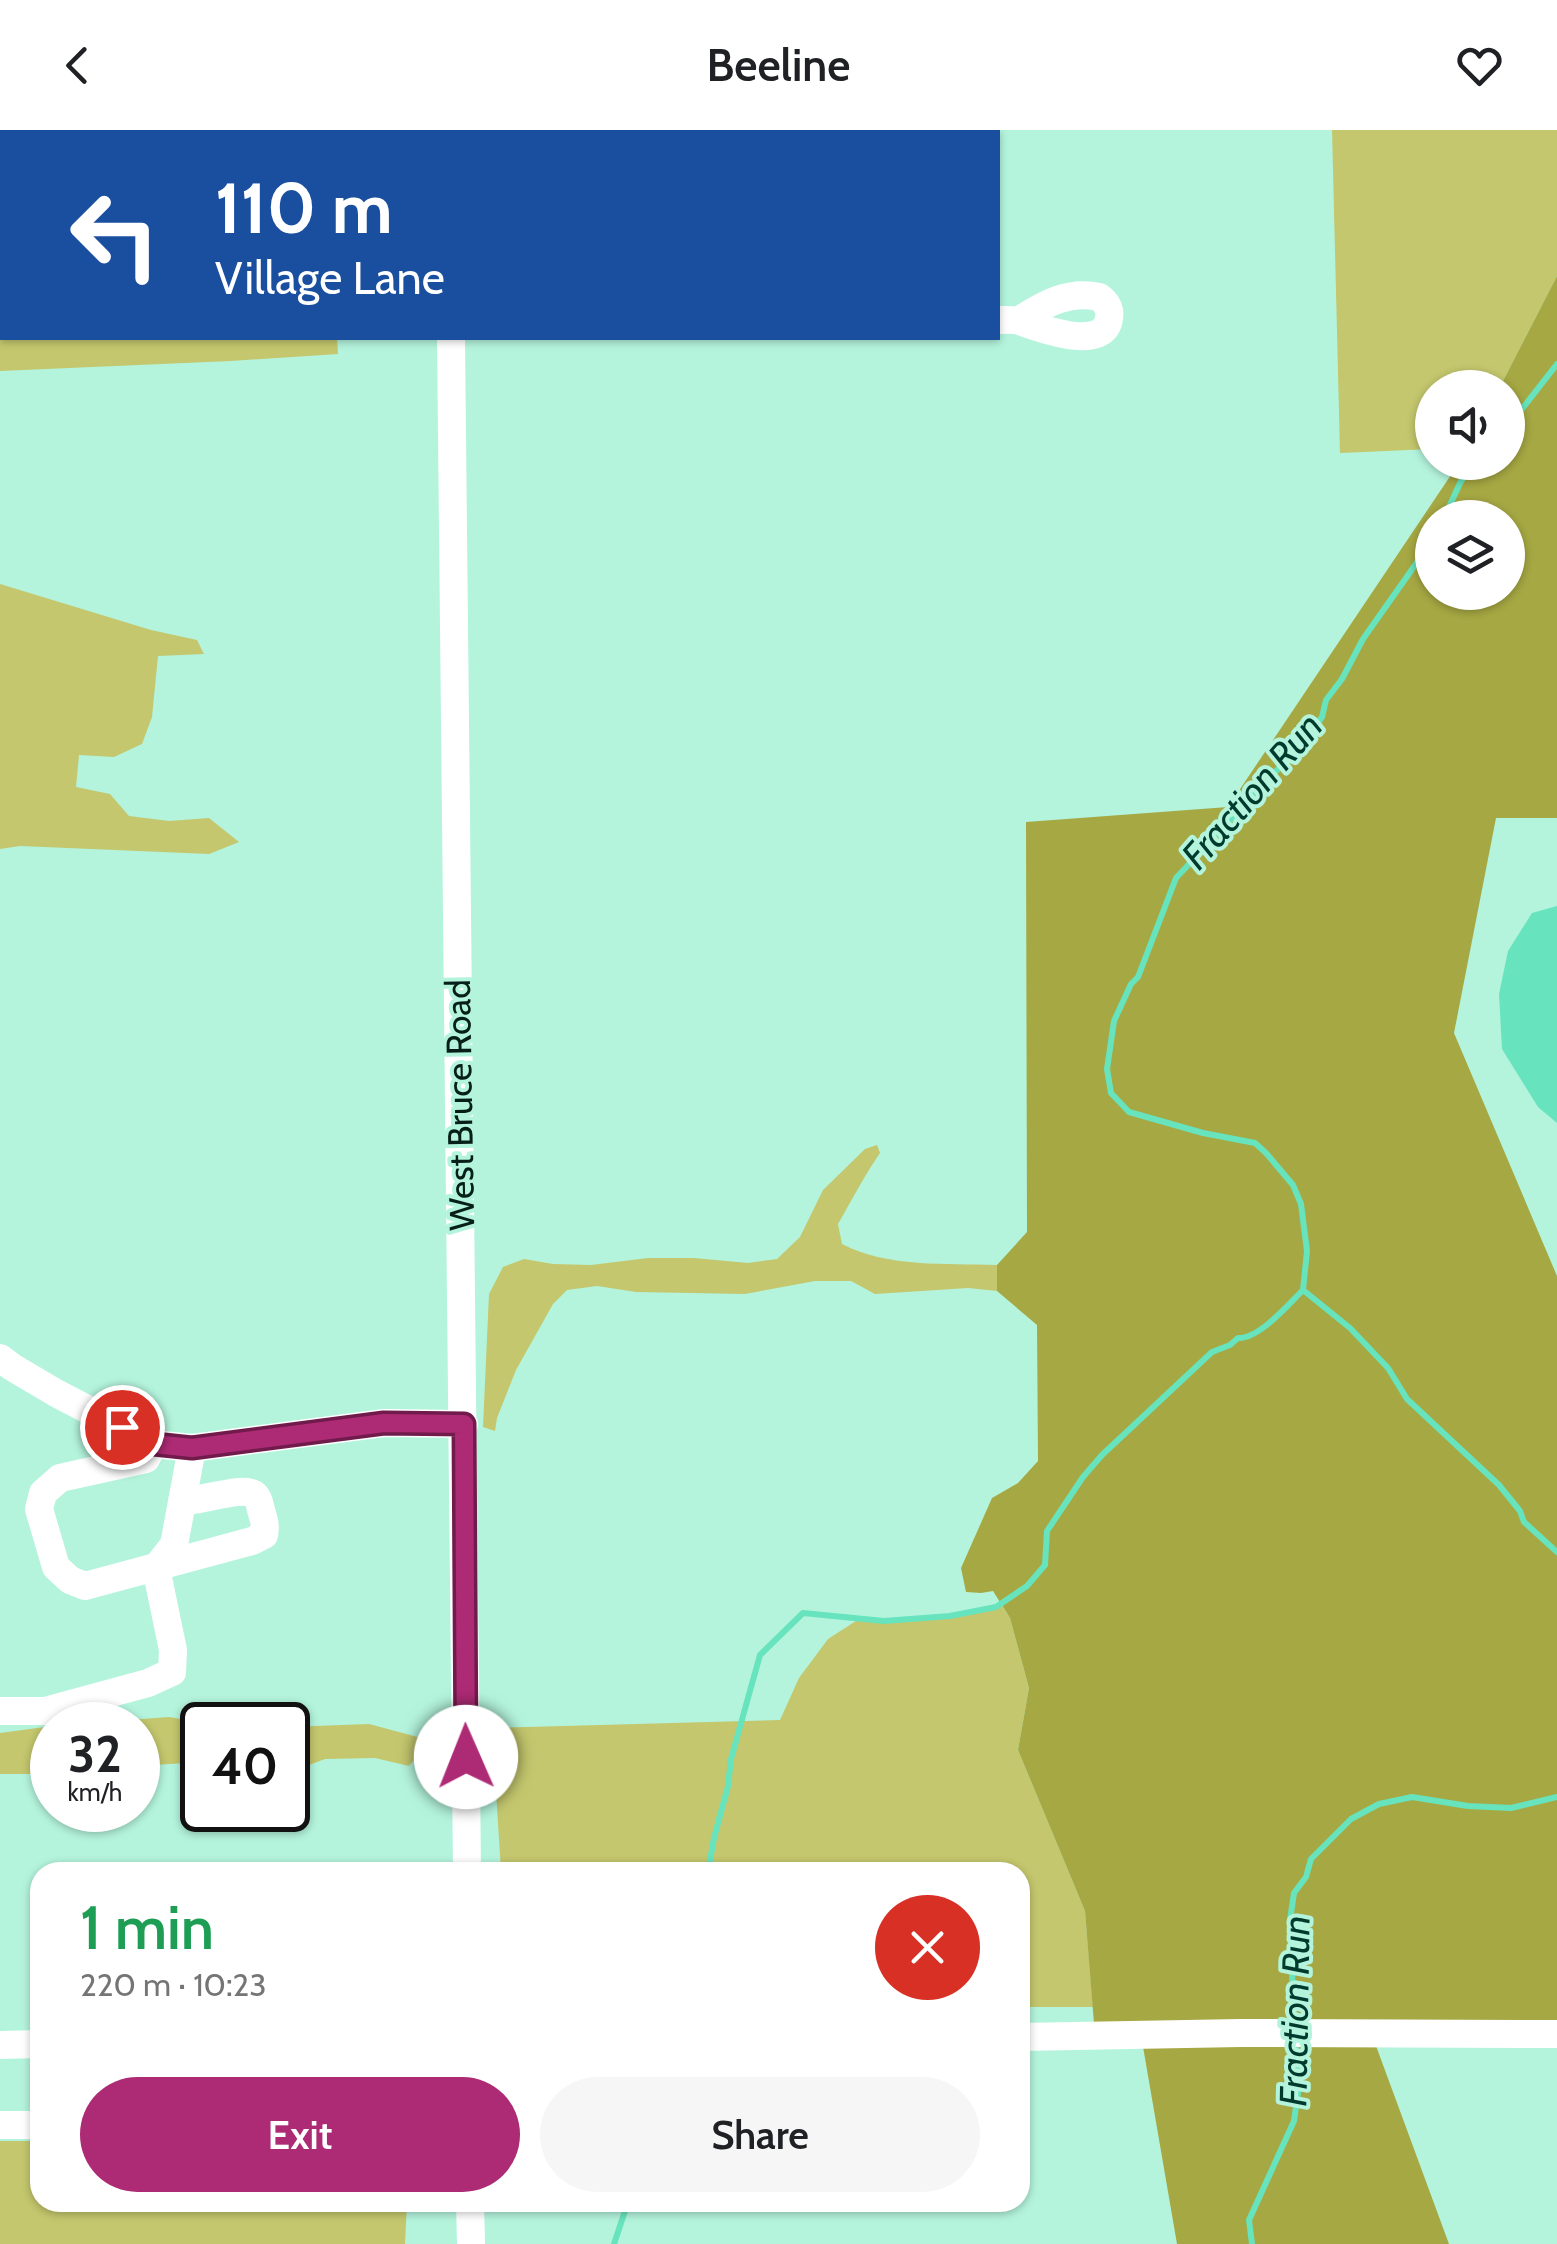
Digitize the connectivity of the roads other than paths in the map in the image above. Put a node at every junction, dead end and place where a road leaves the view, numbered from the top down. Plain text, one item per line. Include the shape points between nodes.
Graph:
1 (450, 340) edge
2 (0, 1358) edge
3 (464, 1424) junction
4 (154, 1444) junction
5 (192, 1448) junction
6 (182, 1502) junction
7 (156, 1568) junction
8 (0, 1711) edge
9 (467, 1862) edge
10 (1557, 2034) edge
11 (1030, 2037) edge
12 (0, 2044) edge
13 (30, 2044) edge
14 (0, 2125) edge
15 (30, 2125) edge
16 (470, 2212) edge
17 (471, 2244) edge

1 - 3 street, West Bruce Road
2 - 4 street
3 - 5 street via 384,1423
3 - 9 street, West Bruce Road
4 - 5 street
4 - 7 street via 146,1459 60,1478 42,1492 39,1509 56,1566 70,1580 85,1586
5 - 6 street
6 - 7 street via 174,1545
6 - 7 street via 252,1492 264,1535
7 - 8 street via 172,1672 45,1711
10 - 11 street
12 - 13 street
14 - 15 street
16 - 17 street

